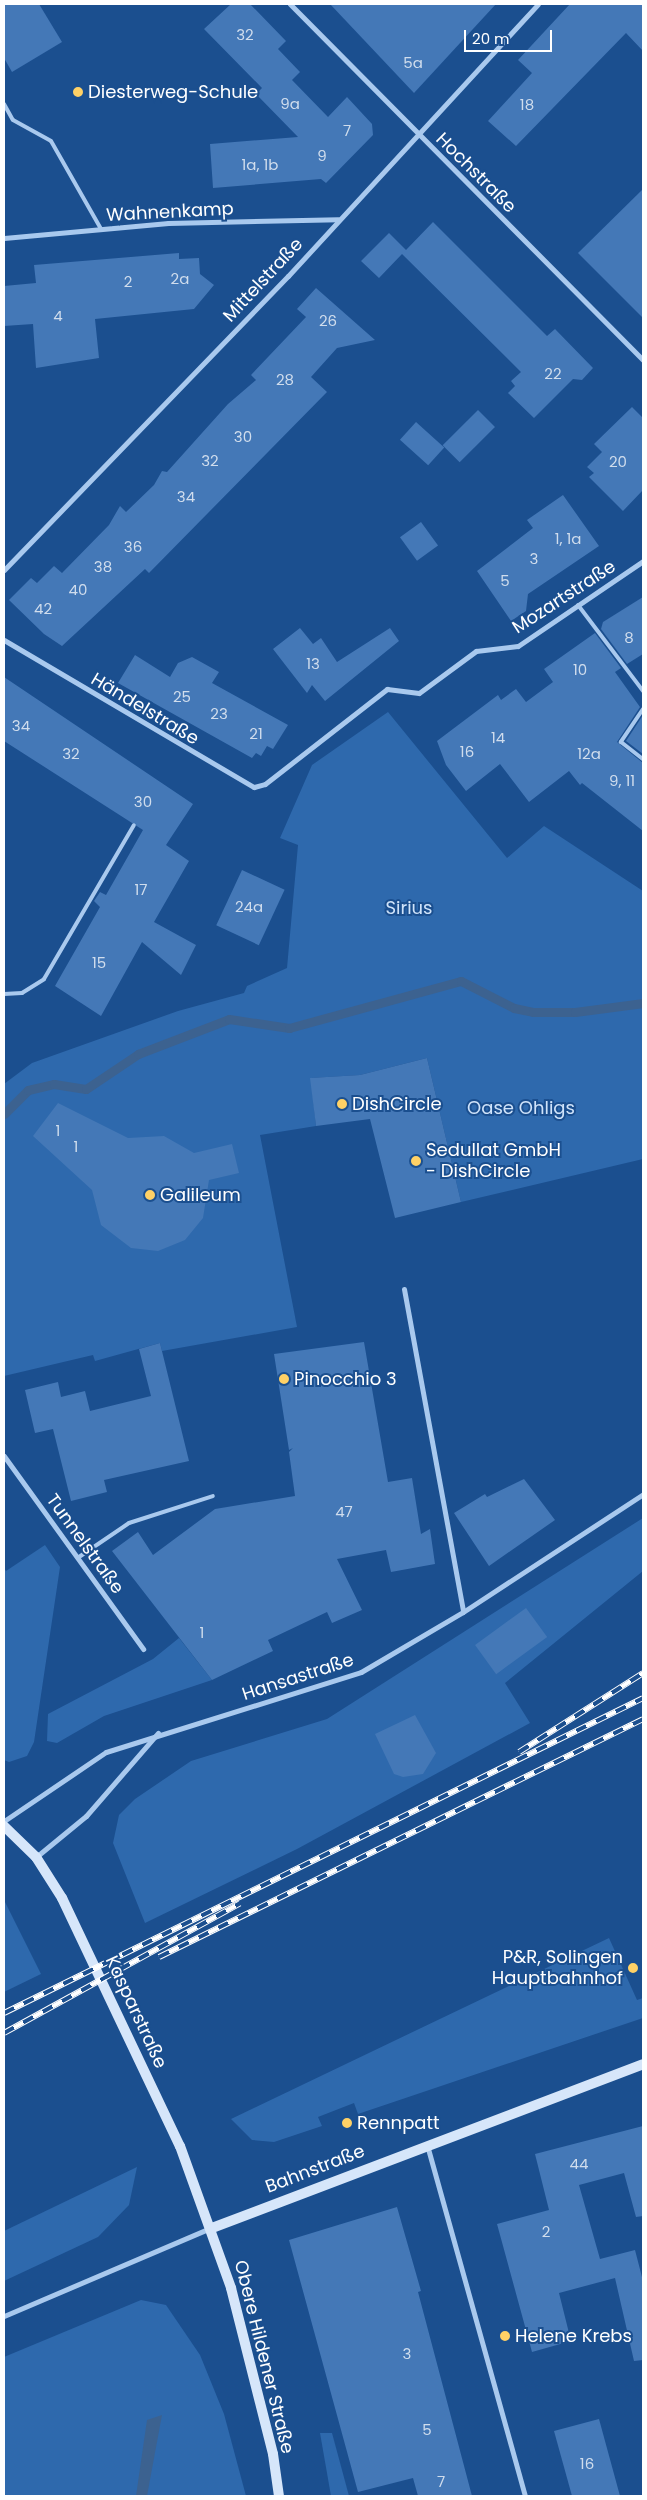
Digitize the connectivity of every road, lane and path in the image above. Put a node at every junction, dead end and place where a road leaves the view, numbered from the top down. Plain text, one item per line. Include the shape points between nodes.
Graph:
1 (290, 4) edge
2 (538, 4) edge
3 (4, 104) edge
4 (417, 133) junction
5 (338, 219) junction
6 (101, 229) junction
7 (4, 238) edge
8 (643, 360) edge
9 (643, 561) edge
10 (4, 570) edge
11 (578, 605) junction
12 (4, 640) edge
13 (643, 691) edge
14 (643, 709) edge
15 (643, 760) edge
16 (273, 778) joint
17 (134, 824) dead end
18 (4, 994) edge
19 (404, 1289) dead end
20 (4, 1456) edge
21 (643, 1494) edge
22 (213, 1496) dead end
23 (79, 1557) junction
24 (464, 1612) junction
25 (143, 1649) dead end
26 (158, 1732) junction
27 (4, 1821) edge
28 (4, 1826) edge
29 (36, 1857) junction
30 (643, 2064) edge
31 (427, 2144) junction
32 (212, 2228) junction
33 (4, 2316) edge
34 (279, 2496) edge
35 (525, 2496) edge

1 - 4 street, Hochstraße
2 - 4 street, Mittelstraße
3 - 6 lane via 13,120 51,141
4 - 5 street, Mittelstraße
4 - 8 street, Hochstraße
5 - 6 street, Wahnenkamp
5 - 10 street, Mittelstraße
6 - 7 street, Wahnenkamp
9 - 11 street, Mozartstraße
11 - 13 lane
11 - 16 street, Mozartstraße via 518,646 476,651 419,694 387,689
12 - 16 street, Händelstraße via 247,787 260,787
14 - 15 lane via 621,742
17 - 18 lane via 44,979 22,993
19 - 24 street
20 - 23 street, Tunnelstraße
21 - 24 street, Hansastraße
22 - 23 lane via 128,1523
23 - 25 street, Tunnelstraße
24 - 26 street, Hansastraße via 361,1672 316,1689
26 - 27 street, Hansastraße via 106,1752
26 - 29 street via 86,1816
28 - 29 main road, Kasparstraße
29 - 32 main road, Kasparstraße via 90,1950 180,2146
30 - 31 main road, Bahnstraße
31 - 32 main road, Bahnstraße
31 - 35 street
32 - 33 street, Bahnstraße
32 - 34 main road, Obere Hildener Straße via 253,2369

